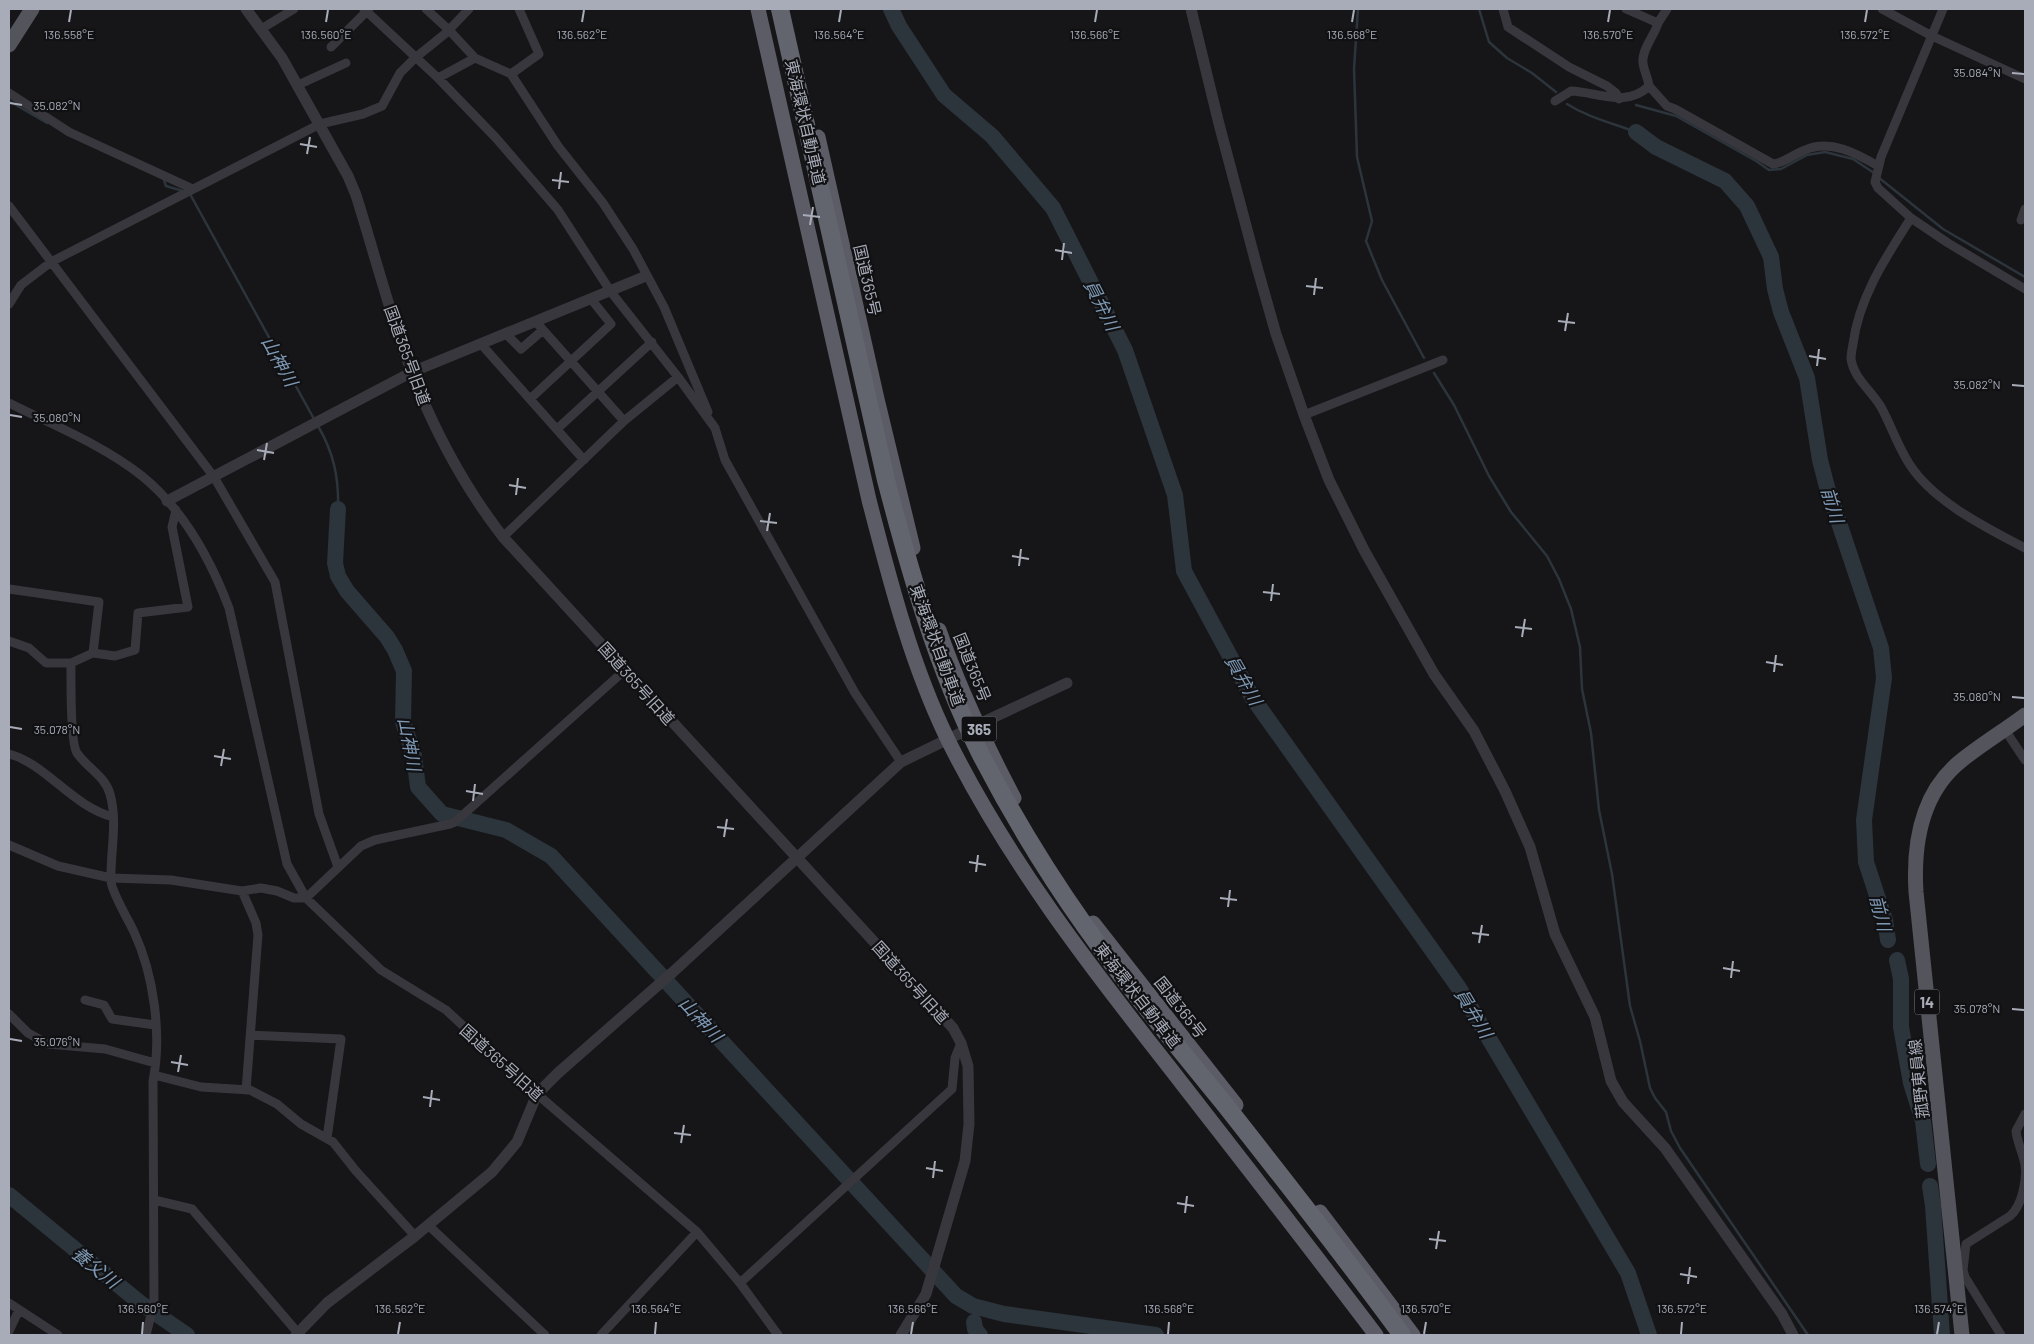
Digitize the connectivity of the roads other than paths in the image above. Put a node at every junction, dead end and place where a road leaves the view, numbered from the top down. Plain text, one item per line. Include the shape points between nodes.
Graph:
1 (32, 9) edge
2 (246, 9) edge
3 (294, 9) edge
4 (367, 9) edge
5 (426, 9) edge
6 (470, 9) edge
7 (519, 9) edge
8 (758, 9) edge
9 (780, 9) edge
10 (788, 9) edge
11 (1191, 9) edge
12 (1503, 9) edge
13 (1626, 9) edge
14 (1667, 9) edge
15 (1882, 9) edge
16 (1943, 9) edge
17 (1658, 23) junction
18 (261, 29) junction
19 (449, 30) junction
20 (1932, 36) junction
21 (9, 45) edge
22 (330, 47) dead end
23 (415, 58) junction
24 (474, 58) junction
25 (346, 64) dead end
26 (511, 74) junction
27 (438, 78) junction
28 (2025, 79) edge
29 (298, 85) junction
30 (1649, 86) junction
31 (9, 93) edge
32 (1619, 99) junction
33 (1555, 101) dead end
34 (320, 124) junction
35 (1877, 169) junction
36 (193, 189) junction
37 (9, 206) edge
38 (2025, 209) edge
39 (1911, 218) junction
40 (2021, 220) dead end
41 (51, 262) junction
42 (646, 276) junction
43 (21, 285) junction
44 (9, 287) edge
45 (2025, 289) edge
46 (611, 292) junction
47 (591, 300) junction
48 (9, 304) edge
49 (540, 326) junction
50 (506, 334) junction
51 (652, 342) junction
52 (481, 344) junction
53 (1443, 360) dead end
54 (570, 361) junction
55 (412, 372) junction
56 (678, 376) junction
57 (598, 392) junction
58 (530, 399) junction
59 (9, 403) edge
60 (1304, 415) junction
61 (624, 421) junction
62 (714, 428) junction
63 (557, 429) junction
64 (584, 460) junction
65 (214, 477) junction
66 (167, 501) junction
67 (176, 510) junction
68 (503, 537) junction
69 (2025, 548) edge
70 (9, 589) edge
71 (9, 641) edge
72 (93, 653) junction
73 (71, 663) junction
74 (625, 670) junction
75 (1067, 684) dead end
76 (2025, 715) edge
77 (977, 724) junction
78 (2005, 730) junction
79 (948, 739) junction
80 (9, 754) edge
81 (2025, 760) edge
82 (901, 762) junction
83 (112, 817) junction
84 (9, 845) edge
85 (797, 858) junction
86 (338, 867) junction
87 (111, 878) junction
88 (242, 891) junction
89 (306, 898) junction
90 (85, 1000) dead end
91 (9, 1014) edge
92 (155, 1025) junction
93 (251, 1035) junction
94 (961, 1043) junction
95 (155, 1063) junction
96 (154, 1076) junction
97 (246, 1090) junction
98 (537, 1094) junction
99 (2025, 1114) edge
100 (327, 1138) junction
101 (154, 1200) junction
102 (428, 1225) junction
103 (697, 1232) junction
104 (415, 1236) junction
105 (1959, 1271) junction
106 (740, 1283) junction
107 (9, 1304) edge
108 (19, 1310) junction
109 (9, 1331) edge
110 (297, 1334) edge
111 (58, 1335) edge
112 (146, 1335) edge
113 (545, 1335) edge
114 (600, 1335) edge
115 (778, 1335) edge
116 (901, 1335) edge
117 (1376, 1335) edge
118 (1402, 1335) edge
119 (1413, 1335) edge
120 (1794, 1335) edge
121 (1962, 1335) edge
122 (2001, 1335) edge

1 - 21 main road
2 - 18 street, 国道365号旧道
3 - 18 street
4 - 22 street
4 - 23 street
5 - 19 street
6 - 19 street
7 - 26 street via 539,54
8 - 79 highway, 365 via 888,574 930,701
9 - 118 highway, 東海環状自動車道, bridge via 904,548 932,636 979,750 1039,857 1084,926 1325,1230
10 - 77 highway, 国道365号 / 365 via 916,559 945,647
11 - 60 street via 1257,267
12 - 32 street via 1508,27 1569,67 1608,86
13 - 17 street
14 - 17 street
15 - 20 street
16 - 20 street
17 - 30 street via 1642,63
18 - 29 street, 国道365号旧道
19 - 23 street
19 - 24 street
20 - 28 street
20 - 35 street
23 - 27 street
23 - 34 street via 400,73 382,106
24 - 26 street
24 - 27 street
25 - 29 street
26 - 42 street via 558,146 613,219
27 - 46 street via 496,138 558,210
29 - 34 street, 国道365号旧道
30 - 32 street via 1638,95
30 - 35 street via 1667,106 1773,164 1812,147 1826,146 1851,152
31 - 36 street via 70,132
32 - 33 street via 1571,91
34 - 36 street
34 - 55 street, 国道365号旧道 via 356,195
35 - 39 street via 1875,182 1878,188
36 - 41 street
37 - 41 street
38 - 40 street
39 - 45 street via 1948,244
39 - 69 street via 1875,278 1855,324 1851,358 1856,374 1880,405 1909,464 1922,481 1990,530
41 - 43 street
41 - 65 street
42 - 46 street
42 - 62 street via 664,307
43 - 44 street
43 - 48 street
46 - 47 street
46 - 51 street
47 - 49 street
47 - 54 street via 611,324
49 - 50 street
49 - 50 street via 521,349
49 - 54 street
50 - 52 street
51 - 56 street
51 - 57 street
52 - 55 street
52 - 58 street
53 - 60 street
54 - 57 street
54 - 58 street
55 - 65 street
55 - 68 street, 国道365号旧道 via 441,436 478,503
56 - 61 street
56 - 62 street
57 - 61 street
57 - 63 street
58 - 63 street
59 - 66 street, 国道365号旧道 via 106,452 142,476
60 - 120 street via 1329,480 1364,550 1434,674 1474,731 1505,791 1530,848 1555,934 1595,1017 1611,1081 1623,1102 1665,1148
61 - 64 street
62 - 82 street via 726,460 851,686
63 - 64 street
64 - 68 street
65 - 66 street
65 - 86 street via 275,582 320,814
66 - 67 street, 国道365号旧道
67 - 72 street via 172,527 188,607 138,612 135,650 115,656
67 - 89 street, 国道365号旧道 via 215,571 229,608 287,864
68 - 74 street, 国道365号旧道
70 - 72 street via 99,602
71 - 73 street via 29,648 46,663
72 - 73 street
73 - 83 street via 70,700 75,752 106,785
74 - 85 street, 国道365号旧道
74 - 86 street via 455,822 375,840 361,846
75 - 77 street
76 - 78 main road, 菰野東員線 / 14
77 - 79 street
77 - 119 highway, 国道365号 / 365 via 1016,801 1098,930
78 - 81 street
78 - 105 main road, 菰野東員線 / 14 via 1963,759 1934,792 1919,829 1914,861
79 - 82 street
79 - 117 highway, 365 via 994,826 1087,962
80 - 83 street via 43,773 84,804
82 - 85 street
83 - 87 street
84 - 87 street via 58,866
85 - 94 street, 国道365号旧道 via 953,1028
85 - 98 street
86 - 89 street
87 - 88 street via 171,880
87 - 92 street via 145,959 152,986
88 - 89 street via 261,888 294,898
88 - 93 street via 258,935
89 - 98 street, 国道365号旧道 via 381,970 446,1010
90 - 92 street via 104,1005 112,1019
91 - 95 street via 28,1033 48,1044 105,1049
92 - 95 street
93 - 97 street
93 - 100 street via 341,1039
94 - 106 street via 954,1058 952,1089
94 - 116 street, 国道365号旧道 via 968,1066 969,1124 965,1161 926,1294
95 - 96 street
96 - 97 street via 201,1088
96 - 101 street
97 - 100 street via 277,1104
98 - 102 street via 517,1142 502,1162
98 - 103 street, 国道365号旧道
99 - 105 street via 2016,1130 2025,1168 2021,1199 2010,1216 1966,1244
100 - 104 street
101 - 110 street via 192,1209
101 - 112 street via 154,1303
102 - 104 street
102 - 113 street
103 - 106 street, 国道365号旧道
103 - 114 street
104 - 110 street via 327,1303
105 - 121 main road, 菰野東員線 / 14
105 - 122 street
106 - 115 street, 国道365号旧道
107 - 108 street
108 - 109 street
108 - 111 street

